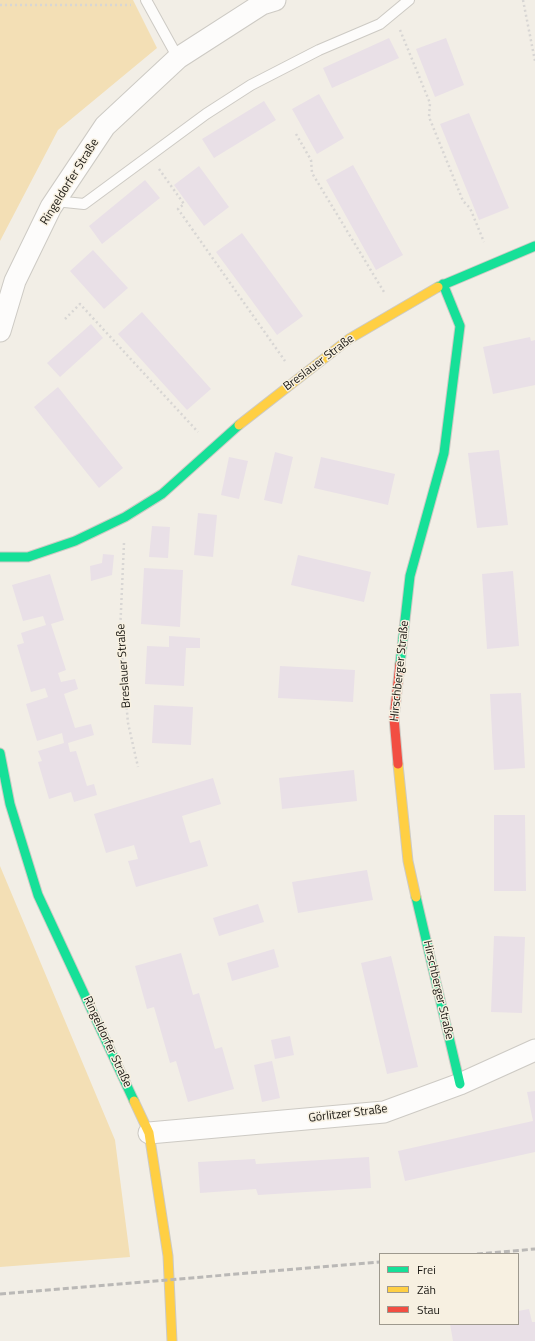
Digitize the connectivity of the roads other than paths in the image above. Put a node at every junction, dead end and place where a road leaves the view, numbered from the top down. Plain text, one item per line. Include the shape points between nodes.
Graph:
1 (409, 0) edge
2 (266, 1) edge
3 (148, 3) edge
4 (178, 58) junction
5 (55, 201) junction
6 (535, 246) edge
7 (443, 284) junction
8 (0, 331) edge
9 (0, 557) edge
10 (0, 752) edge
11 (535, 1050) edge
12 (460, 1084) junction
13 (149, 1133) junction
14 (172, 1341) edge

1 - 5 lane via 380,24 320,50 251,85 206,114 84,204
2 - 4 street, Ringeldorfer Straße
3 - 4 lane
4 - 5 street, Ringeldorfer Straße via 105,126
5 - 8 street, Ringeldorfer Straße via 15,281
6 - 7 street, Breslauer Straße
7 - 9 street, Breslauer Straße via 348,339 162,494 125,517 75,541 28,557
7 - 12 street, Hirschberger Straße via 460,326 444,454 410,576 394,718 408,861
10 - 13 street, Ringeldorfer Straße via 10,804 38,895
11 - 12 street, Görlitzer Straße
12 - 13 street, Görlitzer Straße via 384,1112
13 - 14 street, Ringeldorfer Straße via 168,1256

